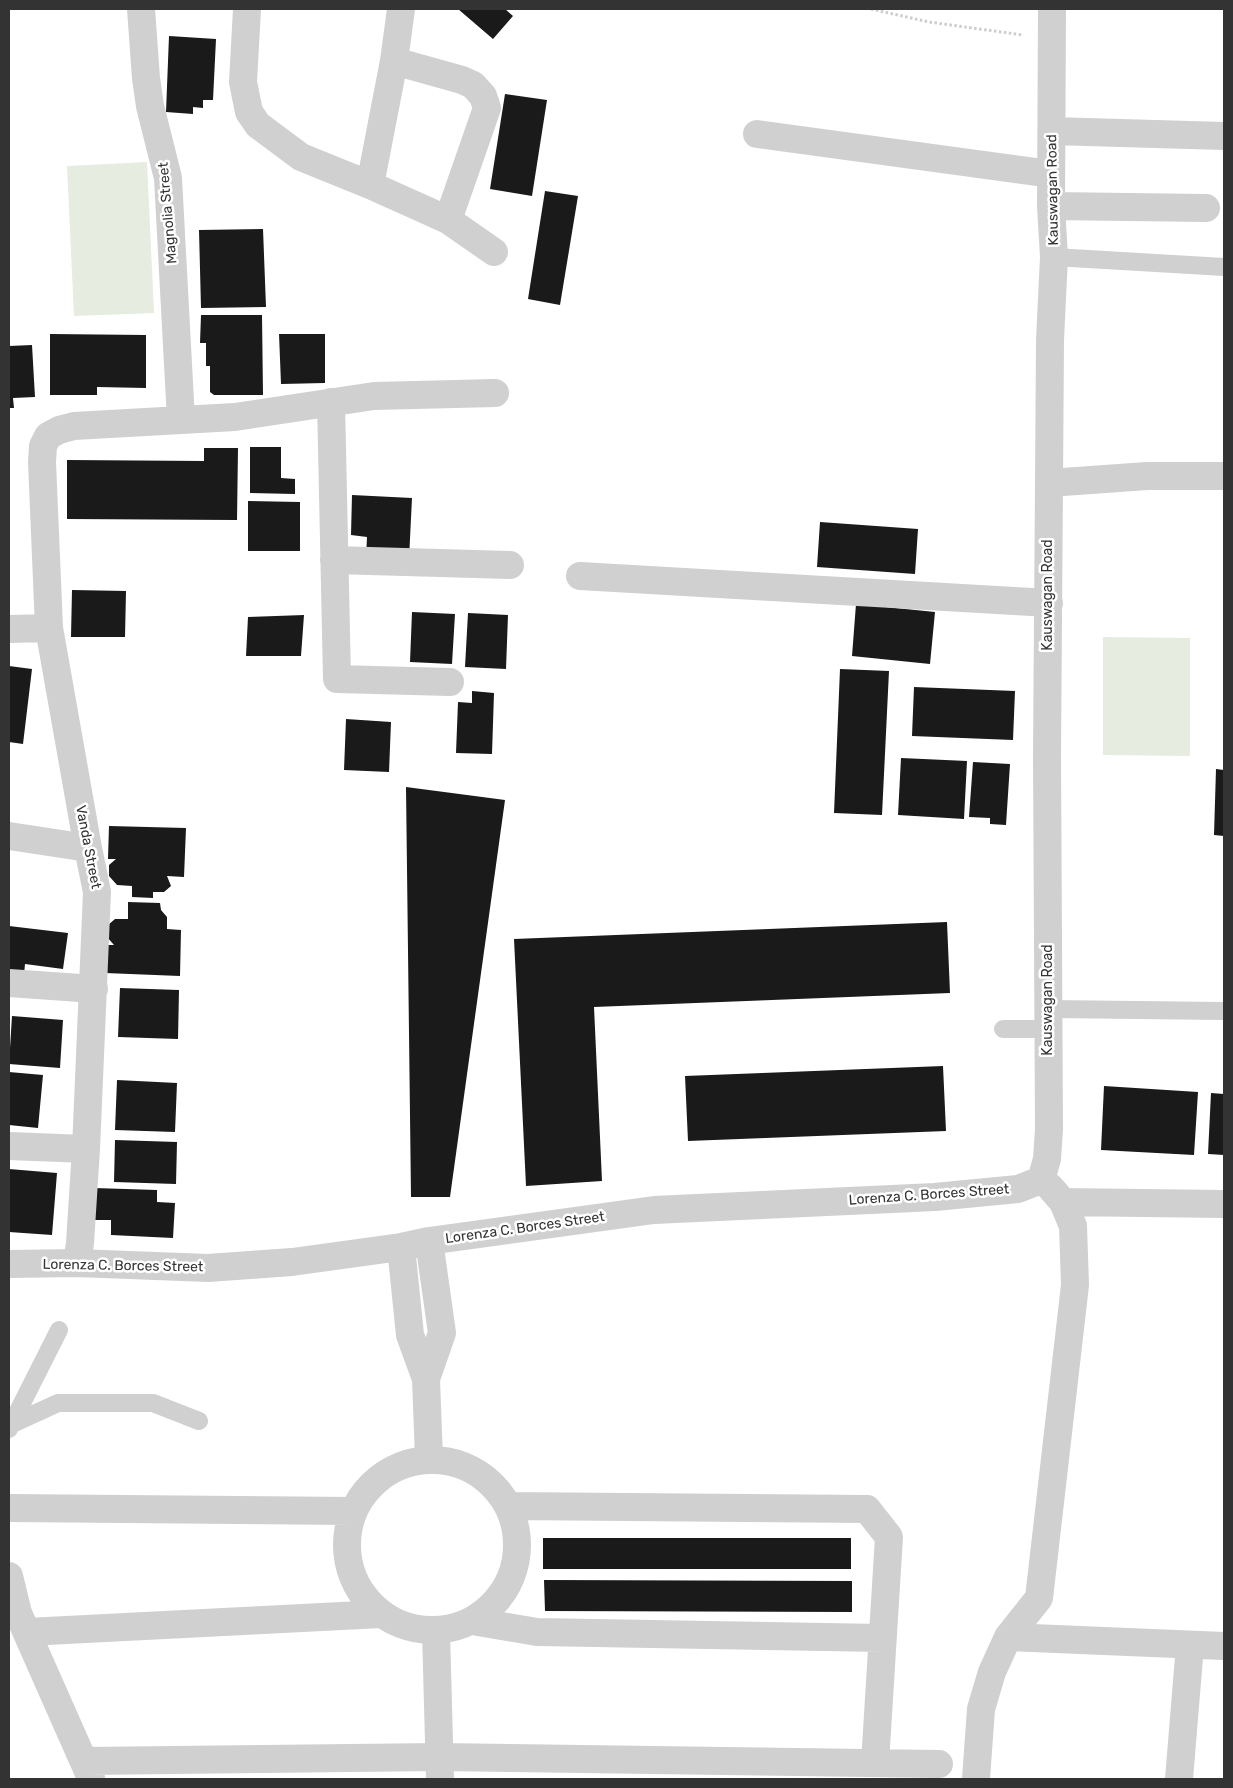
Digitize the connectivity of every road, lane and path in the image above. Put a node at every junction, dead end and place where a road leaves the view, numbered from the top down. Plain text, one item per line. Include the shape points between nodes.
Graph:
1 (142, 9) edge
2 (247, 9) edge
3 (401, 9) edge
4 (871, 9) edge
5 (1052, 9) edge
6 (1022, 34) dead end
7 (394, 61) junction
8 (1052, 131) junction
9 (757, 134) dead end
10 (1224, 136) edge
11 (1051, 174) junction
12 (370, 185) junction
13 (1051, 206) junction
14 (1206, 208) dead end
15 (448, 220) junction
16 (494, 252) dead end
17 (1054, 257) junction
18 (1224, 267) edge
19 (495, 392) dead end
20 (331, 402) junction
21 (181, 420) junction
22 (1224, 476) edge
23 (1049, 483) junction
24 (334, 560) junction
25 (510, 565) dead end
26 (580, 576) dead end
27 (1049, 603) junction
28 (49, 628) junction
29 (9, 629) edge
30 (450, 682) dead end
31 (9, 836) edge
32 (88, 848) junction
33 (9, 983) edge
34 (94, 989) junction
35 (1224, 1011) edge
36 (1048, 1019) junction
37 (1003, 1029) dead end
38 (9, 1146) edge
39 (86, 1149) junction
40 (1041, 1180) junction
41 (1063, 1202) junction
42 (1224, 1204) edge
43 (429, 1241) junction
44 (401, 1247) junction
45 (76, 1263) junction
46 (9, 1264) edge
47 (59, 1330) dead end
48 (426, 1379) junction
49 (199, 1421) dead end
50 (10, 1429) edge
51 (429, 1460) junction
52 (508, 1506) junction
53 (9, 1508) edge
54 (353, 1511) junction
55 (9, 1576) edge
56 (381, 1614) junction
57 (472, 1622) junction
58 (436, 1631) junction
59 (27, 1632) junction
60 (1008, 1636) junction
61 (882, 1638) junction
62 (1190, 1646) junction
63 (1224, 1646) edge
64 (875, 1763) junction
65 (939, 1764) dead end
66 (440, 1768) edge
67 (88, 1770) edge
68 (679, 1770) edge
69 (808, 1770) edge
70 (976, 1779) edge
71 (1179, 1779) edge

1 - 21 street, Magnolia Street via 150,106 168,178
2 - 12 street via 243,82 250,112 258,126 301,157
3 - 7 street
4 - 6 path via 929,22
5 - 8 street, Kauswagan Road
7 - 12 street
7 - 15 street via 462,80 473,85 483,96 487,108
8 - 10 street
8 - 11 street, Kauswagan Road
9 - 11 street
11 - 13 street, Kauswagan Road
12 - 15 street
13 - 14 street
13 - 17 street, Kauswagan Road
15 - 16 street
17 - 18 lane
17 - 23 street, Kauswagan Road
19 - 20 street, Vanda Street via 374,396
20 - 21 street, Vanda Street via 235,417
20 - 24 street
21 - 28 street, Vanda Street via 74,426 48,436 43,446 42,462
22 - 23 street via 1147,476
23 - 27 street, Kauswagan Road
24 - 25 street
24 - 30 street via 337,679
26 - 27 street
27 - 36 street, Kauswagan Road
28 - 29 street
28 - 32 street, Vanda Street
31 - 32 street
32 - 34 street, Vanda Street via 98,892
33 - 34 street
34 - 39 street, Vanda Street
35 - 36 lane
36 - 37 lane
36 - 40 street, Kauswagan Road via 1049,1129 1047,1159
38 - 39 street
39 - 45 street, Vanda Street
40 - 41 street
40 - 43 street, Lorenza C. Borces Street via 1018,1189 936,1197 654,1210
41 - 42 street
41 - 60 street via 1073,1226 1075,1285 1039,1598
43 - 44 street, Lorenza C. Borces Street
43 - 48 street via 442,1333
44 - 45 street, Lorenza C. Borces Street via 292,1262 208,1268
44 - 48 street via 410,1335
45 - 46 street, Lorenza C. Borces Street
47 - 50 lane
48 - 51 street
49 - 50 lane via 153,1403 58,1403
51 - 52 street via 448,1461 483,1476
51 - 54 street via 410,1462 392,1469 376,1480
52 - 57 street via 515,1524 516,1562 501,1597
52 - 61 street via 867,1509 889,1537
53 - 54 street
54 - 56 street via 348,1529 349,1567 356,1585
55 - 59 street
56 - 58 street via 398,1624
56 - 59 street
57 - 58 street
57 - 61 street via 537,1632
58 - 66 street
59 - 67 street
60 - 62 street
60 - 70 street via 992,1672 981,1709
61 - 64 street
62 - 63 street
62 - 71 street
64 - 65 street
64 - 69 street
66 - 67 street
66 - 68 street
68 - 69 street

